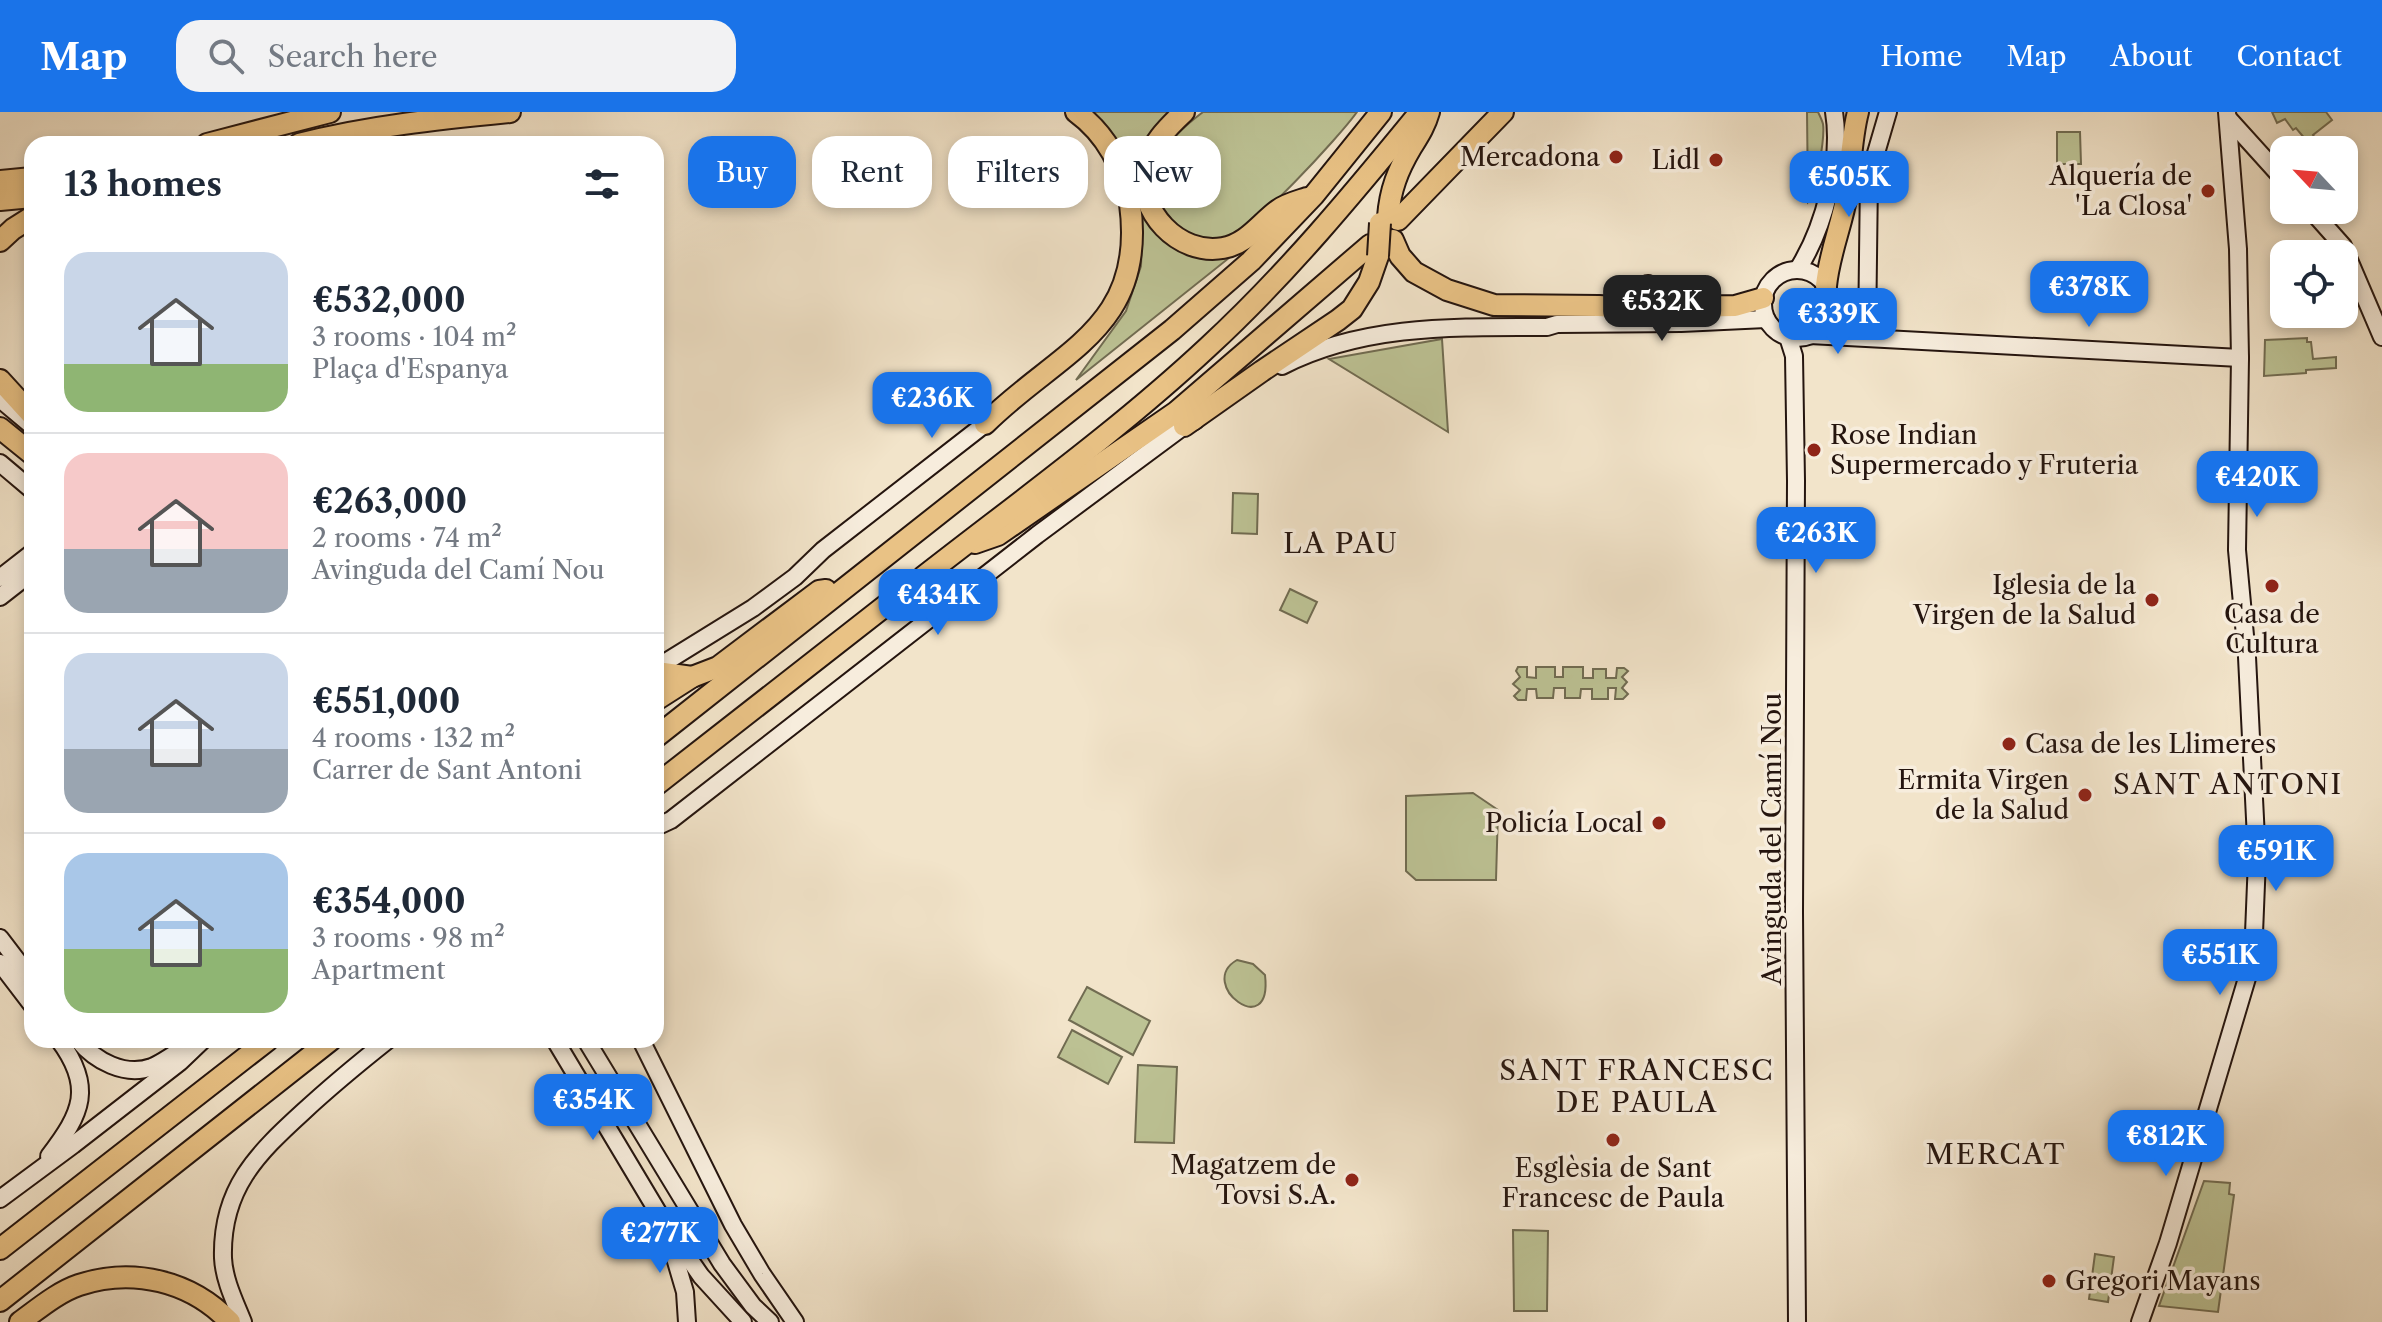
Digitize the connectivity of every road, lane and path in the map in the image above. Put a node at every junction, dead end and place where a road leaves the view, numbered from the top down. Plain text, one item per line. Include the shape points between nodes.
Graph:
1 (330, 112) edge
2 (510, 112) edge
3 (1076, 112) edge
4 (1184, 112) edge
5 (1381, 112) edge
6 (1420, 112) edge
7 (1429, 112) edge
8 (1503, 112) edge
9 (1834, 112) edge
10 (1858, 112) edge
11 (1888, 112) edge
12 (2228, 115) edge
13 (238, 136) edge
14 (330, 136) edge
15 (2270, 164) edge
16 (24, 179) edge
17 (0, 181) edge
18 (1314, 195) junction
19 (24, 198) edge
20 (0, 200) edge
21 (24, 223) edge
22 (2323, 224) edge
23 (1390, 225) junction
24 (6, 235) edge
25 (1374, 251) junction
26 (1798, 269) junction
27 (1648, 286) dead end
28 (1826, 286) junction
29 (1763, 298) junction
30 (1599, 306) junction
31 (1831, 307) junction
32 (1766, 319) junction
33 (1801, 336) junction
34 (1867, 337) junction
35 (2382, 337) edge
36 (2240, 358) junction
37 (0, 380) edge
38 (0, 399) edge
39 (24, 406) edge
40 (24, 419) edge
41 (985, 424) joint
42 (1184, 426) junction
43 (0, 428) edge
44 (24, 449) edge
45 (0, 463) edge
46 (24, 483) edge
47 (960, 548) junction
48 (24, 563) edge
49 (24, 578) edge
50 (847, 584) junction
51 (3, 589) edge
52 (664, 665) edge
53 (664, 672) edge
54 (692, 677) junction
55 (664, 695) edge
56 (664, 731) edge
57 (664, 779) edge
58 (664, 823) edge
59 (0, 938) edge
60 (0, 963) edge
61 (24, 970) edge
62 (24, 994) edge
63 (65, 1048) edge
64 (85, 1048) edge
65 (186, 1048) edge
66 (195, 1048) edge
67 (258, 1048) edge
68 (321, 1048) edge
69 (378, 1048) edge
70 (560, 1048) edge
71 (591, 1048) edge
72 (645, 1048) edge
73 (39, 1169) junction
74 (0, 1199) edge
75 (665, 1224) junction
76 (0, 1249) edge
77 (0, 1301) edge
78 (20, 1322) edge
79 (230, 1322) edge
80 (243, 1322) edge
81 (687, 1322) edge
82 (743, 1322) edge
83 (770, 1322) edge
84 (795, 1322) edge
85 (1797, 1322) edge
86 (2140, 1322) edge

1 - 13 highway
2 - 14 highway
3 - 41 highway via 1112,152 1128,188 1133,229 1128,267 1115,304 1094,332
4 - 18 highway via 1154,146 1145,169 1149,204 1172,235 1191,246 1231,246 1280,208
5 - 18 highway
6 - 47 highway via 1288,269 1207,348
7 - 23 highway via 1425,128 1384,185
8 - 23 highway
9 - 26 street via 1831,180 1811,248
10 - 28 highway
11 - 34 street via 1869,177
12 - 15 street
12 - 36 street
16 - 17 highway
18 - 50 highway via 1251,261 1172,330
19 - 20 highway
21 - 24 highway
22 - 35 street via 2343,246
23 - 25 highway, bridge
23 - 30 highway via 1407,266 1447,290 1494,305
25 - 42 highway via 1369,282 1352,309
25 - 47 highway via 1176,412 998,535
26 - 28 street
26 - 29 street via 1778,275
27 - 30 highway via 1628,301
28 - 31 street
29 - 30 highway via 1735,306
29 - 32 street
31 - 33 street via 1824,324
31 - 34 street
32 - 33 street via 1776,332
32 - 42 street via 1426,329 1370,336 1283,365
33 - 34 street
33 - 85 street, Avinguda del Camí Nou via 1794,356
34 - 36 street
36 - 86 street via 2237,550 2257,859 2253,958
37 - 39 highway
38 - 40 street
41 - 52 street via 795,577
42 - 58 street
43 - 44 highway
45 - 46 street
47 - 57 highway
48 - 51 street
49 - 51 street
50 - 54 highway via 819,591 718,667
50 - 56 highway
53 - 54 highway
54 - 55 highway
59 - 61 street
60 - 62 street
63 - 73 street via 78,1071 80,1099 75,1118
64 - 65 street via 93,1057 130,1071 152,1067
66 - 73 street
67 - 76 highway
68 - 77 highway
69 - 80 street via 278,1133 244,1175 231,1203 223,1260
70 - 75 street
71 - 83 street via 722,1264
72 - 84 street via 733,1225
73 - 74 street
75 - 81 street via 685,1292
75 - 82 street via 701,1276
78 - 79 highway via 77,1286 126,1277 176,1285

